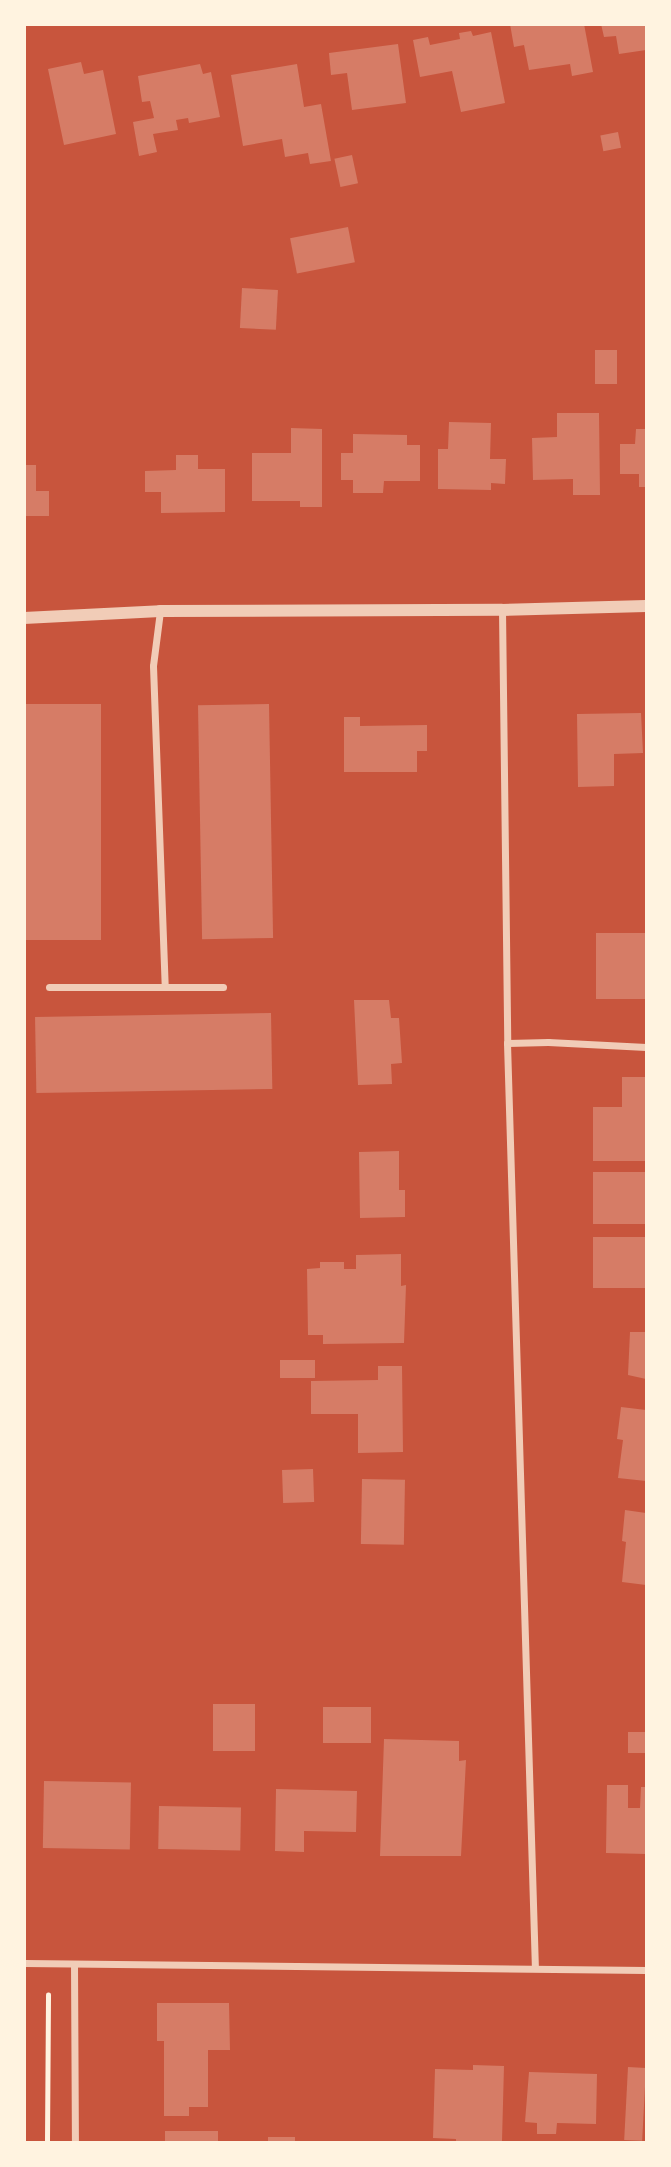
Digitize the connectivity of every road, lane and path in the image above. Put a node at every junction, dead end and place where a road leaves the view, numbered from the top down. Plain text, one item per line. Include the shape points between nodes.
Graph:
1 (646, 606) edge
2 (502, 610) junction
3 (160, 611) junction
4 (24, 618) edge
5 (49, 987) dead end
6 (165, 987) junction
7 (223, 987) dead end
8 (507, 1043) junction
9 (646, 1047) edge
10 (24, 1963) edge
11 (74, 1964) junction
12 (535, 1968) junction
13 (646, 1970) edge
14 (48, 1995) dead end
15 (47, 2143) edge
16 (75, 2143) edge

1 - 2 street
2 - 3 street
2 - 8 street
3 - 4 street
3 - 6 street via 153,666
5 - 6 street
6 - 7 street
8 - 9 street
8 - 12 street
10 - 11 street
11 - 12 street
11 - 16 street
12 - 13 street
14 - 15 path

